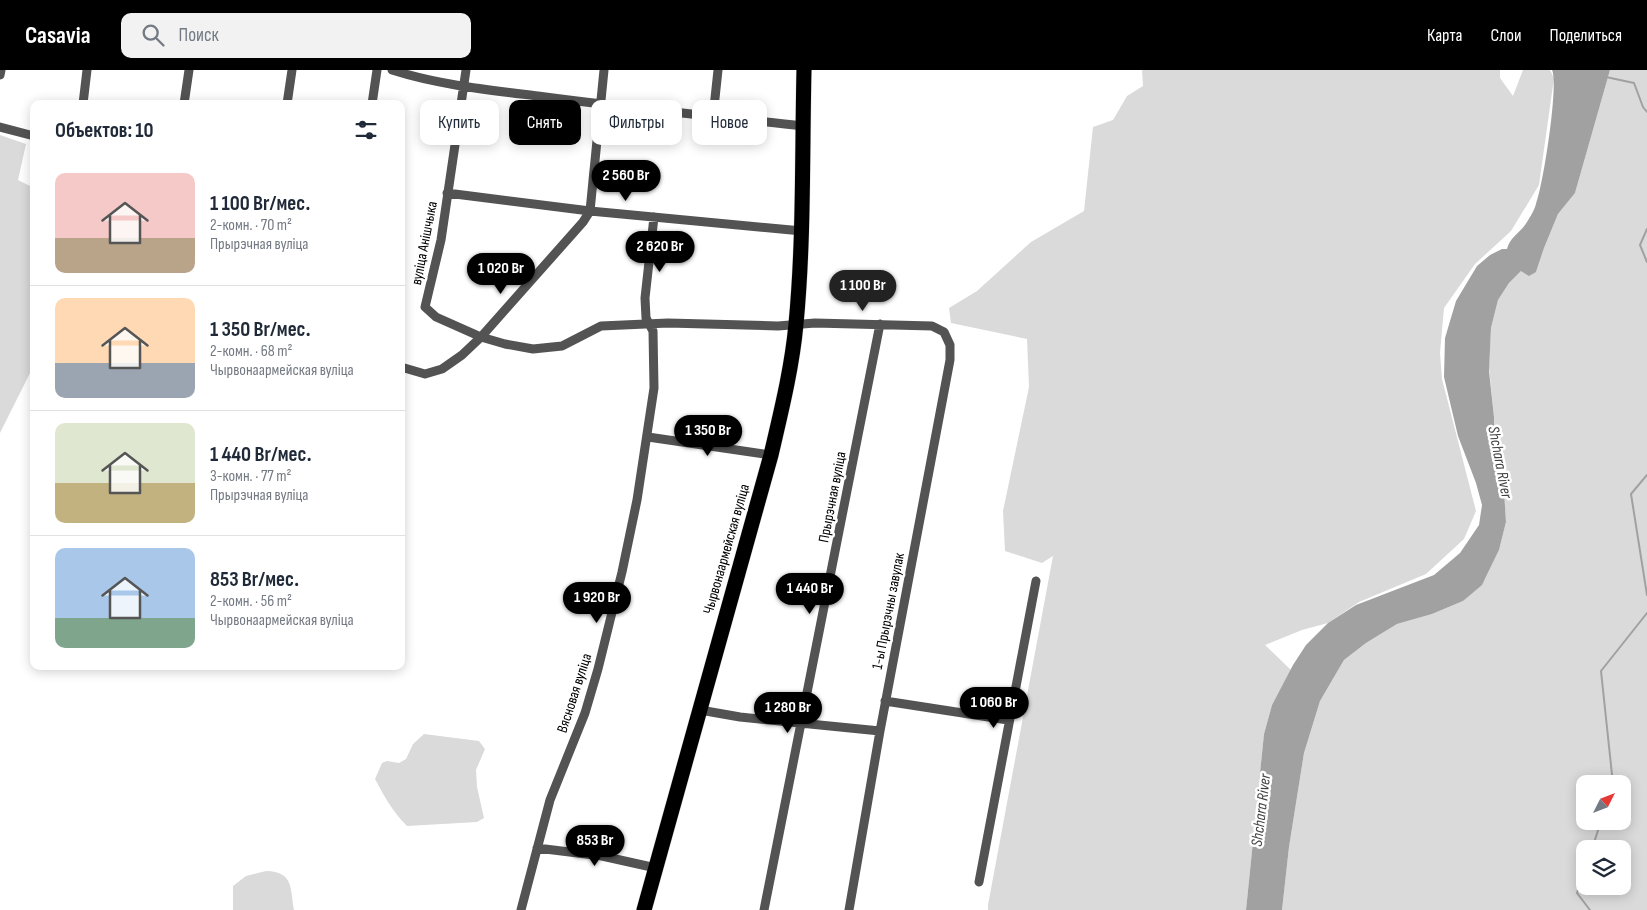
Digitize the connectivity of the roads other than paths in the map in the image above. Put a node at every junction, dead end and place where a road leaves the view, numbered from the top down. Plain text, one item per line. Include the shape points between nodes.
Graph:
1 (1, 70) edge
2 (87, 70) edge
3 (189, 70) edge
4 (292, 70) edge
5 (377, 70) edge
6 (392, 70) edge
7 (466, 70) edge
8 (604, 70) edge
9 (718, 70) edge
10 (804, 70) edge
11 (0, 75) edge
12 (463, 86) junction
13 (83, 100) edge
14 (185, 100) edge
15 (288, 100) edge
16 (373, 100) edge
17 (600, 100) edge
18 (715, 100) edge
19 (591, 103) edge
20 (767, 122) edge
21 (803, 126) junction
22 (0, 127) edge
23 (30, 135) edge
24 (596, 145) edge
25 (448, 193) junction
26 (590, 211) junction
27 (654, 217) junction
28 (802, 231) junction
29 (880, 324) junction
30 (796, 326) junction
31 (932, 326) joint
32 (652, 328) junction
33 (481, 337) junction
34 (405, 369) edge
35 (648, 436) junction
36 (770, 455) junction
37 (1036, 582) dead end
38 (886, 701) junction
39 (700, 710) junction
40 (1008, 720) junction
41 (801, 724) junction
42 (880, 731) junction
43 (537, 848) junction
44 (656, 868) junction
45 (979, 882) dead end
46 (521, 910) edge
47 (644, 910) edge
48 (764, 910) edge
49 (849, 910) edge

1 - 11 street
2 - 13 street
3 - 14 street
4 - 15 street
5 - 16 street
6 - 12 street
7 - 12 street, вуліца Анішчыка
8 - 17 street
9 - 18 street
10 - 21 highway, Чырвонаармейская вуліца
12 - 19 street
12 - 25 street, вуліца Анішчыка
20 - 21 street
21 - 28 highway, Чырвонаармейская вуліца
22 - 23 street
24 - 26 street
25 - 26 street
25 - 33 street, вуліца Анішчыка via 425,307 436,316
26 - 27 street
26 - 33 street
27 - 28 street
27 - 32 street, Вясновая вуліца via 645,298 646,318
28 - 30 highway, Чырвонаармейская вуліца
29 - 30 street, вуліца Анішчыка via 815,323
29 - 31 street, вуліца Анішчыка
29 - 41 street, Прырэчная вуліца
30 - 32 street, вуліца Анішчыка
30 - 36 highway, Чырвонаармейская вуліца
31 - 38 street, 1-ы Прырэчны завулак via 944,332 950,345 950,360
32 - 33 street, вуліца Анішчыка via 601,326 562,346 533,349
32 - 35 street, Вясновая вуліца via 654,388
33 - 34 street via 442,369 425,374
35 - 36 street
35 - 43 street, Вясновая вуліца via 622,572 598,669 585,713 550,800
36 - 39 highway, Чырвонаармейская вуліца
37 - 40 street
38 - 40 street
38 - 42 street, 1-ы Прырэчны завулак
39 - 41 street
39 - 44 highway, Чырвонаармейская вуліца
40 - 45 street
41 - 42 street
41 - 48 street, Прырэчная вуліца
42 - 49 street, 1-ы Прырэчны завулак
43 - 44 street via 602,856
43 - 46 street, Вясновая вуліца
44 - 47 highway, Чырвонаармейская вуліца

